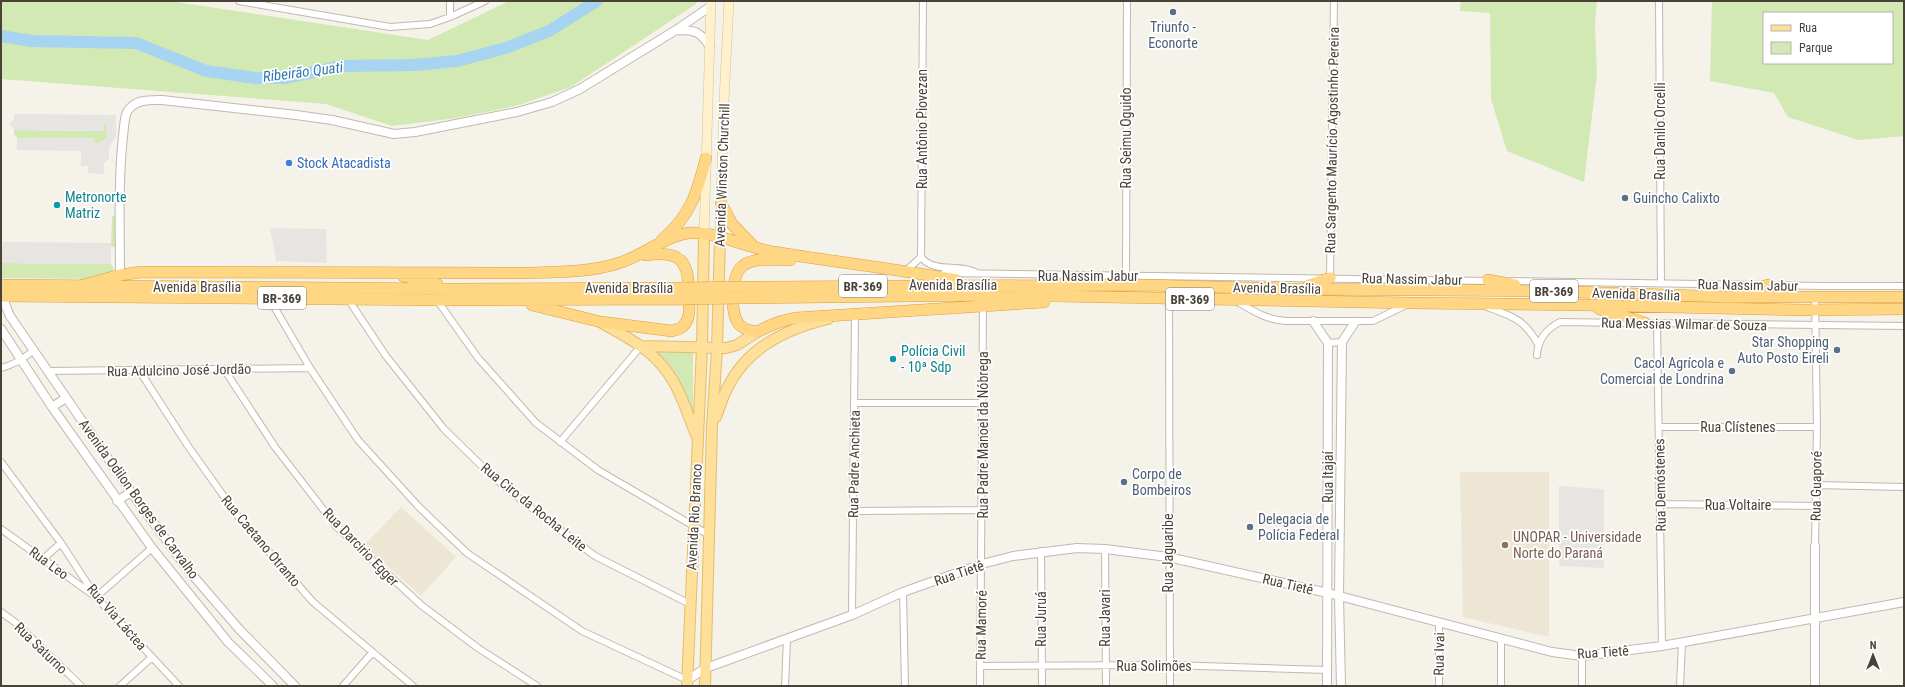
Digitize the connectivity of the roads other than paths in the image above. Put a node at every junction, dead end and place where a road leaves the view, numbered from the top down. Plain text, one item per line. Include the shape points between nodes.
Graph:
1 (239, 1) edge
2 (450, 1) edge
3 (485, 1) edge
4 (729, 1) edge
5 (923, 1) edge
6 (1127, 1) edge
7 (1334, 1) edge
8 (1659, 1) edge
9 (711, 4) edge
10 (450, 17) junction
11 (676, 30) junction
12 (710, 46) junction
13 (706, 158) junction
14 (722, 203) junction
15 (704, 234) junction
16 (720, 238) junction
17 (755, 248) junction
18 (650, 250) junction
19 (636, 256) junction
20 (921, 257) junction
21 (824, 259) junction
22 (907, 270) junction
23 (385, 272) junction
24 (921, 273) junction
25 (978, 274) junction
26 (120, 275) junction
27 (1126, 276) junction
28 (1330, 278) junction
29 (1488, 280) junction
30 (1661, 284) junction
31 (1, 285) edge
32 (986, 285) junction
33 (1768, 285) junction
34 (80, 286) junction
35 (1814, 286) junction
36 (1904, 286) edge
37 (455, 289) junction
38 (1293, 289) junction
39 (1545, 291) junction
40 (3, 296) edge
41 (1904, 297) edge
42 (269, 298) junction
43 (1110, 298) junction
44 (1731, 298) junction
45 (1815, 298) junction
46 (348, 299) junction
47 (1169, 299) junction
48 (436, 300) junction
49 (508, 300) junction
50 (1235, 300) junction
51 (1409, 303) junction
52 (1476, 303) junction
53 (1583, 305) junction
54 (983, 306) junction
55 (1904, 309) edge
56 (1815, 310) junction
57 (852, 314) junction
58 (601, 322) junction
59 (1313, 322) junction
60 (1355, 322) junction
61 (1645, 323) junction
62 (1657, 324) junction
63 (1816, 325) junction
64 (1904, 326) edge
65 (1, 329) edge
66 (757, 332) junction
67 (1342, 342) junction
68 (1328, 343) junction
69 (1538, 344) junction
70 (641, 346) junction
71 (702, 348) junction
72 (717, 349) junction
73 (33, 351) junction
74 (1538, 355) dead end
75 (21, 360) junction
76 (1, 368) edge
77 (310, 368) junction
78 (224, 369) junction
79 (140, 370) junction
80 (48, 371) junction
81 (66, 398) junction
82 (855, 403) junction
83 (982, 404) junction
84 (52, 407) junction
85 (712, 426) junction
86 (1659, 427) junction
87 (1817, 427) junction
88 (698, 439) junction
89 (560, 442) junction
90 (1, 462) edge
91 (1816, 485) junction
92 (1904, 487) edge
93 (131, 492) junction
94 (117, 501) junction
95 (1661, 504) junction
96 (1816, 506) junction
97 (983, 510) junction
98 (854, 511) junction
99 (694, 527) junction
100 (1, 529) edge
101 (709, 535) junction
102 (62, 543) junction
103 (1815, 546) joint
104 (152, 548) junction
105 (1104, 549) junction
106 (1041, 552) junction
107 (1168, 557) junction
108 (43, 559) junction
109 (982, 564) junction
110 (189, 571) junction
111 (177, 580) junction
112 (903, 592) junction
113 (1328, 593) junction
114 (1339, 596) junction
115 (96, 597) junction
116 (1904, 602) edge
117 (690, 604) junction
118 (1, 612) edge
119 (852, 615) junction
120 (1815, 619) junction
121 (1439, 622) junction
122 (787, 639) junction
123 (1501, 639) junction
124 (1682, 643) junction
125 (1662, 646) junction
126 (372, 653) junction
127 (1582, 656) junction
128 (151, 658) junction
129 (1042, 665) junction
130 (1169, 665) junction
131 (980, 666) junction
132 (1106, 667) junction
133 (706, 668) junction
134 (1327, 670) junction
135 (687, 683) edge
136 (291, 685) edge
137 (80, 686) edge
138 (120, 686) edge
139 (179, 686) edge
140 (274, 686) edge
141 (343, 686) edge
142 (413, 686) edge
143 (537, 686) edge
144 (705, 686) edge
145 (785, 686) edge
146 (905, 686) edge
147 (980, 686) edge
148 (1042, 686) edge
149 (1106, 686) edge
150 (1170, 686) edge
151 (1327, 686) edge
152 (1341, 686) edge
153 (1438, 686) edge
154 (1501, 686) edge
155 (1582, 686) edge
156 (1680, 686) edge
157 (1815, 686) edge

1 - 10 street via 390,27 430,24
2 - 10 street
3 - 10 street
4 - 14 main road, Avenida Winston Churchill
5 - 20 street, Rua Antônio Piovezan
6 - 27 street, Rua Seimu Oguido
7 - 28 street, Rua Sargento Maurício Agostinho Pereira
8 - 30 street, Rua Danilo Orcelli
9 - 11 street
9 - 12 main road, Avenida Winston Churchill
11 - 12 street via 690,30 701,34
11 - 26 street via 580,89 552,102 517,112 415,132 394,134 296,115 144,100 129,109 124,126 121,155
12 - 13 main road, Avenida Winston Churchill
13 - 15 main road, Avenida Winston Churchill
13 - 18 highway via 696,195 684,215
14 - 16 main road, Avenida Winston Churchill
14 - 17 highway via 732,224
15 - 16 highway
15 - 18 highway via 680,235
15 - 71 main road, Avenida Winston Churchill
16 - 17 highway
16 - 72 main road, Avenida Winston Churchill
17 - 21 highway
18 - 19 highway
19 - 23 highway via 619,264 582,270 523,273
19 - 58 highway via 665,254 677,258 685,265 689,278 690,310 686,322 682,327 672,331
20 - 22 street
20 - 25 street via 931,266 966,268
21 - 22 highway
21 - 66 highway via 756,261 749,262 739,270 735,280 735,315 743,327
22 - 24 highway
23 - 26 highway via 141,272
23 - 37 highway
24 - 25 street, Rua Nassim Jabur
24 - 32 highway
25 - 27 street, Rua Nassim Jabur
26 - 34 highway
27 - 28 street, Rua Nassim Jabur
28 - 29 street, Rua Nassim Jabur
28 - 38 highway
29 - 30 street, Rua Nassim Jabur
29 - 39 highway
30 - 33 street, Rua Nassim Jabur
31 - 34 highway, Avenida Brasília / BR-369
32 - 37 highway, Avenida Brasília / BR-369, bridge
32 - 38 highway, Avenida Brasília / BR-369 via 1143,285
33 - 35 street, Rua Nassim Jabur
33 - 44 highway
34 - 37 highway, Avenida Brasília / BR-369
35 - 36 street, Rua Nassim Jabur
35 - 45 street, Rua Guaporé
38 - 39 highway, Avenida Brasília / BR-369
39 - 44 highway, Avenida Brasília / BR-369
40 - 42 highway, Avenida Brasília / BR-369
40 - 73 street, Avenida Odilon Borges de Carvalho via 10,316
41 - 45 highway, Avenida Brasília / BR-369
42 - 46 highway, Avenida Brasília / BR-369
42 - 77 street
43 - 47 highway, Avenida Brasília / BR-369
43 - 49 highway, Avenida Brasília / BR-369, bridge via 984,295
43 - 54 highway
44 - 45 highway, Avenida Brasília / BR-369
45 - 56 street, Rua Guaporé
46 - 48 highway, Avenida Brasília / BR-369
46 - 117 street, Rua Ciro da Rocha Leite via 386,356 444,429 493,477 595,556
47 - 50 highway, Avenida Brasília / BR-369
47 - 107 street, Rua Jaguaribe
48 - 49 highway, Avenida Brasília / BR-369
48 - 89 street via 478,358 536,423
49 - 58 highway
50 - 51 highway, Avenida Brasília / BR-369
50 - 59 street via 1259,315 1273,320
51 - 52 highway, Avenida Brasília / BR-369
51 - 60 street via 1377,320
52 - 53 highway, Avenida Brasília / BR-369
52 - 69 street via 1514,316 1527,328
53 - 56 highway, Avenida Brasília / BR-369
53 - 61 highway
54 - 57 highway
54 - 83 street, Rua Padre Manoel da Nóbrega
55 - 56 highway, Avenida Brasília / BR-369
56 - 63 street, Rua Guaporé
57 - 66 highway via 784,319
57 - 82 street, Rua Padre Anchieta
57 - 85 main road via 781,334 759,349 745,362 730,383
58 - 70 main road
59 - 60 street
59 - 68 street
60 - 67 street
61 - 62 street, Rua Messias Wilmar de Souza
61 - 69 street, Rua Messias Wilmar de Souza via 1560,322 1547,330
62 - 63 street, Rua Messias Wilmar de Souza
62 - 86 street, Rua Demóstenes
63 - 64 street, Rua Messias Wilmar de Souza
63 - 87 street, Rua Guaporé
65 - 75 street, Avenida Odilon Borges de Carvalho
66 - 72 main road via 736,345
67 - 68 street
67 - 114 street, Rua Itajaí
68 - 113 street, Rua Itajaí
69 - 74 street
70 - 71 main road
70 - 88 main road via 667,372 684,403
70 - 89 street
71 - 72 main road
71 - 88 main road, Avenida Rio Branco
72 - 85 main road, Avenida Rio Branco
73 - 75 street
73 - 80 street, Avenida Odilon Borges de Carvalho
75 - 76 street
75 - 84 street, Avenida Odilon Borges de Carvalho
77 - 78 street, Rua Adulcino José Jordão
77 - 135 street via 358,440 419,507 467,553 582,631
78 - 79 street, Rua Adulcino José Jordão
78 - 143 street, Rua Darcirio Egger via 275,447 336,526 421,606 478,648
79 - 80 street, Rua Adulcino José Jordão
79 - 126 street, Rua Caetano Otranto via 188,446 240,520 313,602
80 - 81 street, Avenida Odilon Borges de Carvalho
81 - 84 street
81 - 93 street, Avenida Odilon Borges de Carvalho
82 - 83 street
82 - 98 street, Rua Padre Anchieta
83 - 97 street, Rua Padre Manoel da Nóbrega
84 - 94 street, Avenida Odilon Borges de Carvalho
85 - 101 main road, Avenida Rio Branco
86 - 87 street, Rua Clístenes
86 - 95 street, Rua Demóstenes
87 - 91 street, Rua Guaporé
88 - 99 main road, Avenida Rio Branco
89 - 99 street via 598,470
90 - 102 street, Rua Via Láctea
91 - 92 street
91 - 96 street, Rua Guaporé
93 - 94 street
93 - 110 street, Avenida Odilon Borges de Carvalho
94 - 104 street, Avenida Odilon Borges de Carvalho
95 - 96 street, Rua Voltaire
95 - 125 street, Rua Demóstenes
96 - 103 street, Rua Guaporé
97 - 98 street
97 - 109 street, Rua Padre Manoel da Nóbrega
98 - 119 street, Rua Padre Anchieta
99 - 101 street
99 - 117 main road, Avenida Rio Branco
100 - 108 street, Rua Leo
101 - 133 main road, Avenida Rio Branco
102 - 108 street
102 - 115 street, Rua Via Láctea
103 - 120 street, Rua Guaporé
104 - 111 street, Avenida Odilon Borges de Carvalho
104 - 115 street
105 - 106 street, Rua Tietê via 1077,548
105 - 107 street, Rua Tietê
105 - 132 street, Rua Javari
106 - 109 street, Rua Tietê
106 - 129 street, Rua Juruá
107 - 113 street, Rua Tietê
107 - 130 street, Rua Jaguaribe
108 - 115 street, Rua Leo
109 - 112 street, Rua Tietê
109 - 131 street, Rua Mamoré
110 - 111 street
110 - 136 street, Avenida Odilon Borges de Carvalho
111 - 140 street, Avenida Odilon Borges de Carvalho via 228,642
112 - 119 street, Rua Tietê
112 - 146 street
113 - 114 street, Rua Tietê
113 - 134 street, Rua Itajaí
114 - 121 street, Rua Tietê
114 - 152 street, Rua Itajaí
115 - 128 street, Rua Via Láctea
116 - 120 street, Rua Tietê
117 - 135 main road, Avenida Rio Branco
118 - 137 street, Rua Saturno via 16,623
119 - 122 street, Rua Tietê
120 - 124 street, Rua Tietê
120 - 157 street, Rua Guaporé
121 - 123 street, Rua Tietê
121 - 153 street, Rua Ivai
122 - 133 street, Rua Tietê
122 - 145 street
123 - 127 street, Rua Tietê via 1552,652
123 - 154 street
124 - 125 street, Rua Tietê
124 - 156 street
125 - 127 street, Rua Tietê
126 - 141 street
126 - 142 street, Rua Caetano Otranto
127 - 155 street
128 - 138 street
128 - 139 street, Rua Via Láctea
129 - 131 street, Rua Solimões
129 - 132 street, Rua Solimões
129 - 148 street, Rua Juruá
130 - 132 street, Rua Solimões
130 - 134 street, Rua Solimões
130 - 150 street, Rua Jaguaribe
131 - 147 street, Rua Mamoré
132 - 149 street, Rua Javari
133 - 135 street, Rua Tietê
133 - 144 main road, Avenida Rio Branco
134 - 151 street, Rua Itajaí

